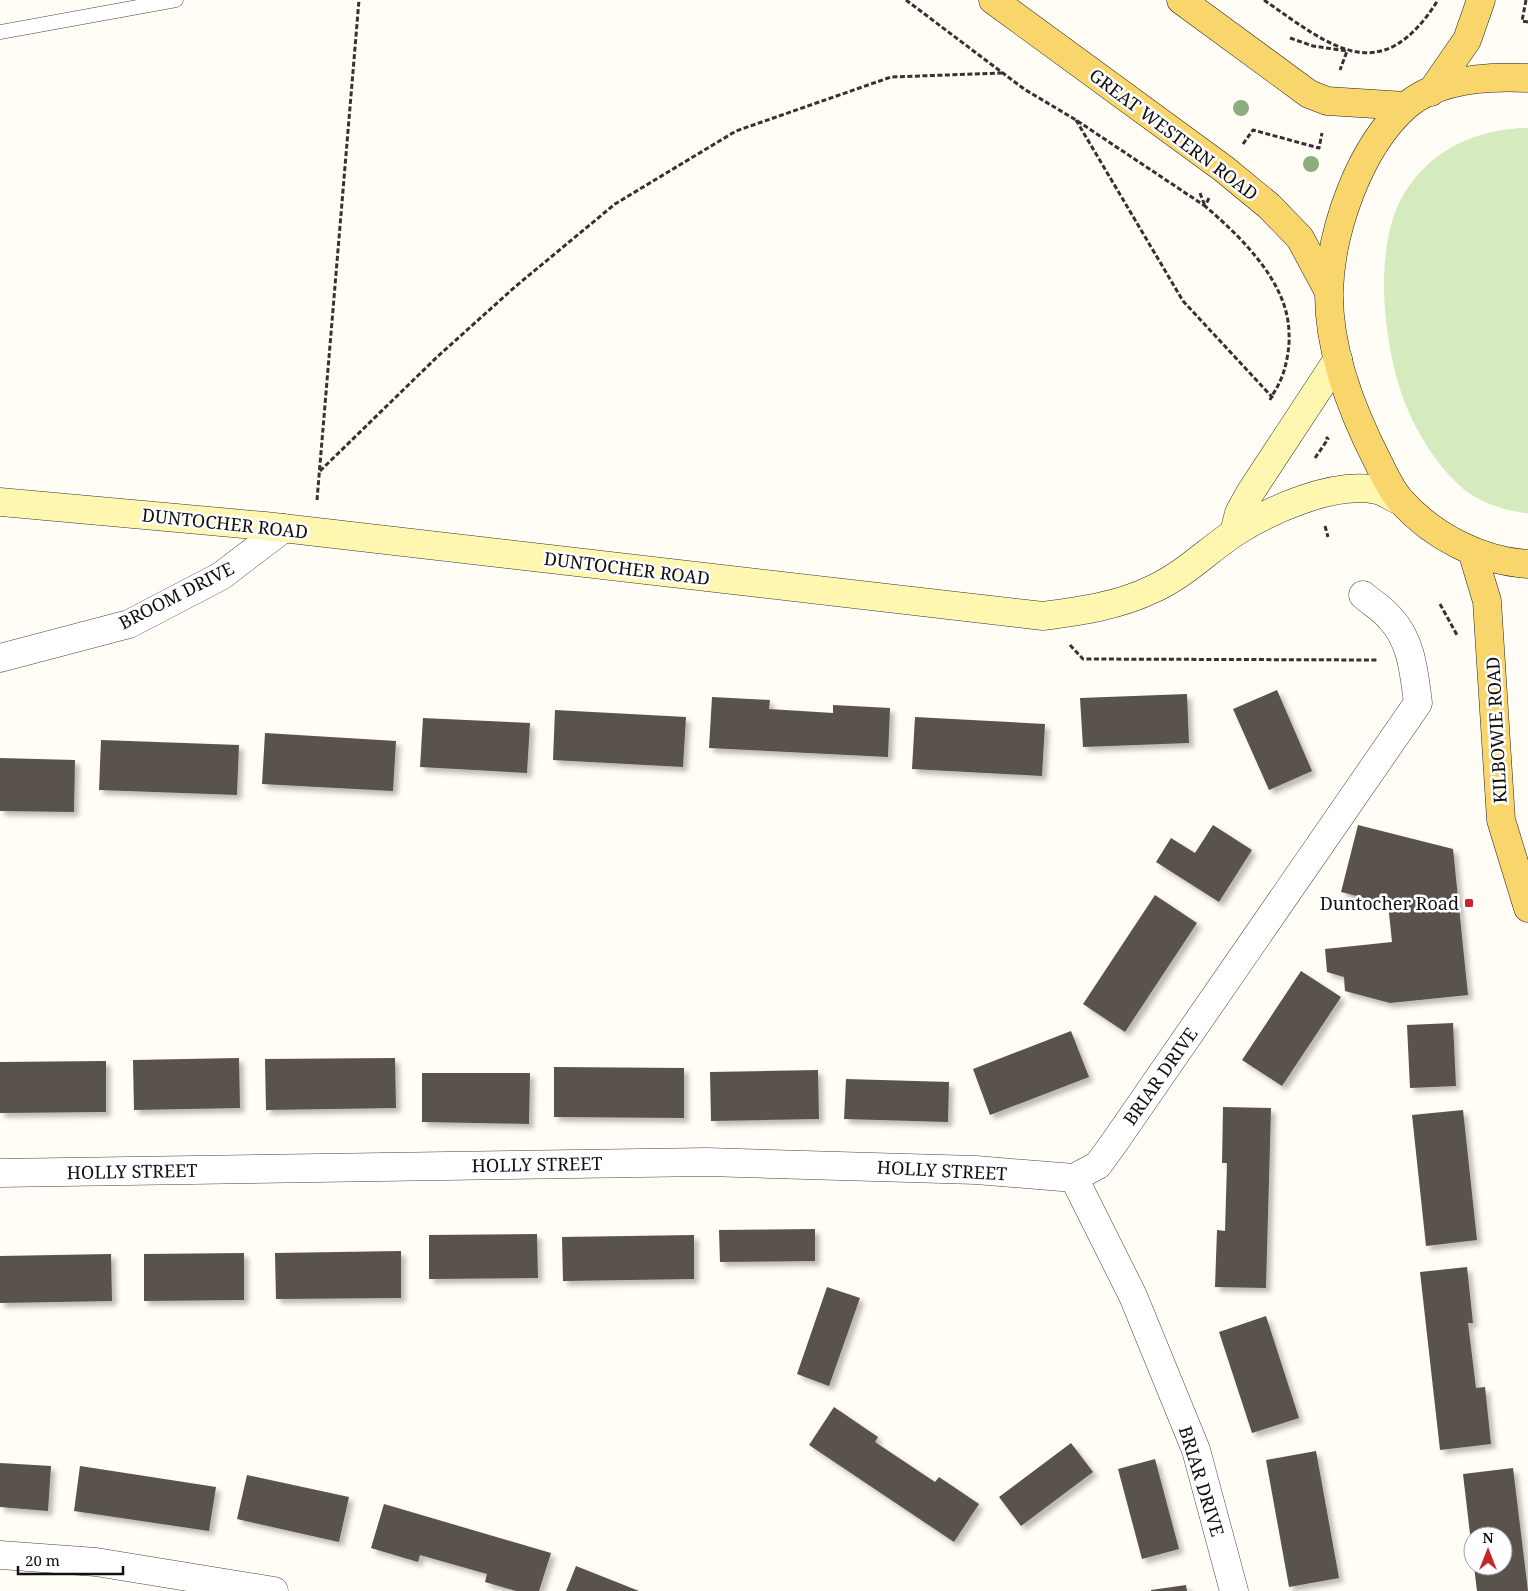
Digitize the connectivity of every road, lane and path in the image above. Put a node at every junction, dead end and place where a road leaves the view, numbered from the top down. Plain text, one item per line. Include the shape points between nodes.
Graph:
1 (176, 0) edge
2 (359, 0) edge
3 (906, 0) edge
4 (993, 0) edge
5 (1182, 0) edge
6 (1264, 0) edge
7 (1438, 0) edge
8 (1481, 0) edge
9 (1526, 0) edge
10 (1528, 22) edge
11 (0, 32) edge
12 (1002, 73) junction
13 (1528, 78) edge
14 (1431, 92) junction
15 (1406, 106) junction
16 (1076, 120) junction
17 (1205, 206) dead end
18 (1329, 292) junction
19 (1338, 359) junction
20 (1300, 419) junction
21 (320, 471) junction
22 (1318, 495) junction
23 (1401, 501) junction
24 (0, 502) edge
25 (284, 528) junction
26 (315, 532) junction
27 (1234, 533) junction
28 (1328, 537) dead end
29 (1472, 551) junction
30 (1528, 564) edge
31 (1363, 595) dead end
32 (1043, 616) junction
33 (0, 658) edge
34 (1381, 660) dead end
35 (1528, 908) edge
36 (0, 1173) edge
37 (1074, 1178) junction
38 (0, 1555) edge
39 (274, 1591) edge
40 (1234, 1591) edge

1 - 11 lane
2 - 21 path
3 - 12 path
4 - 18 main road, GREAT WESTERN ROAD via 1224,169 1269,206 1300,238
5 - 15 main road via 1309,94 1327,100
6 - 7 path via 1325,42 1347,51 1365,53 1402,42
8 - 14 main road via 1467,40
9 - 10 path via 1522,21
12 - 16 path via 1024,90
12 - 21 path via 891,77 736,131 615,204 509,292
13 - 14 main road via 1480,78
14 - 15 main road
15 - 18 main road via 1370,152 1345,206 1337,234
16 - 17 path
16 - 20 path via 1183,301 1271,397
18 - 19 main road
19 - 20 main road
19 - 23 main road via 1368,443
20 - 22 path via 1328,439 1311,463
20 - 27 main road via 1250,493 1239,513
21 - 26 path
22 - 23 main road, DUNTOCHER ROAD via 1360,488 1378,491
22 - 27 main road, DUNTOCHER ROAD via 1297,501
22 - 28 path
23 - 29 main road via 1433,529
24 - 25 main road, DUNTOCHER ROAD
25 - 26 main road, DUNTOCHER ROAD
25 - 33 street, BROOM DRIVE via 221,576 129,624
26 - 32 main road, DUNTOCHER ROAD
27 - 32 main road, DUNTOCHER ROAD via 1200,561 1154,589 1100,608
29 - 30 main road
29 - 35 main road, KILBOWIE ROAD via 1487,601 1501,820
31 - 37 street, BRIAR DRIVE via 1401,632 1411,654 1418,703 1114,1144 1098,1165
32 - 34 path via 1084,659
36 - 37 street, HOLLY STREET via 707,1162 976,1170
37 - 40 street, BRIAR DRIVE via 1133,1296 1196,1450
38 - 39 street via 96,1562

